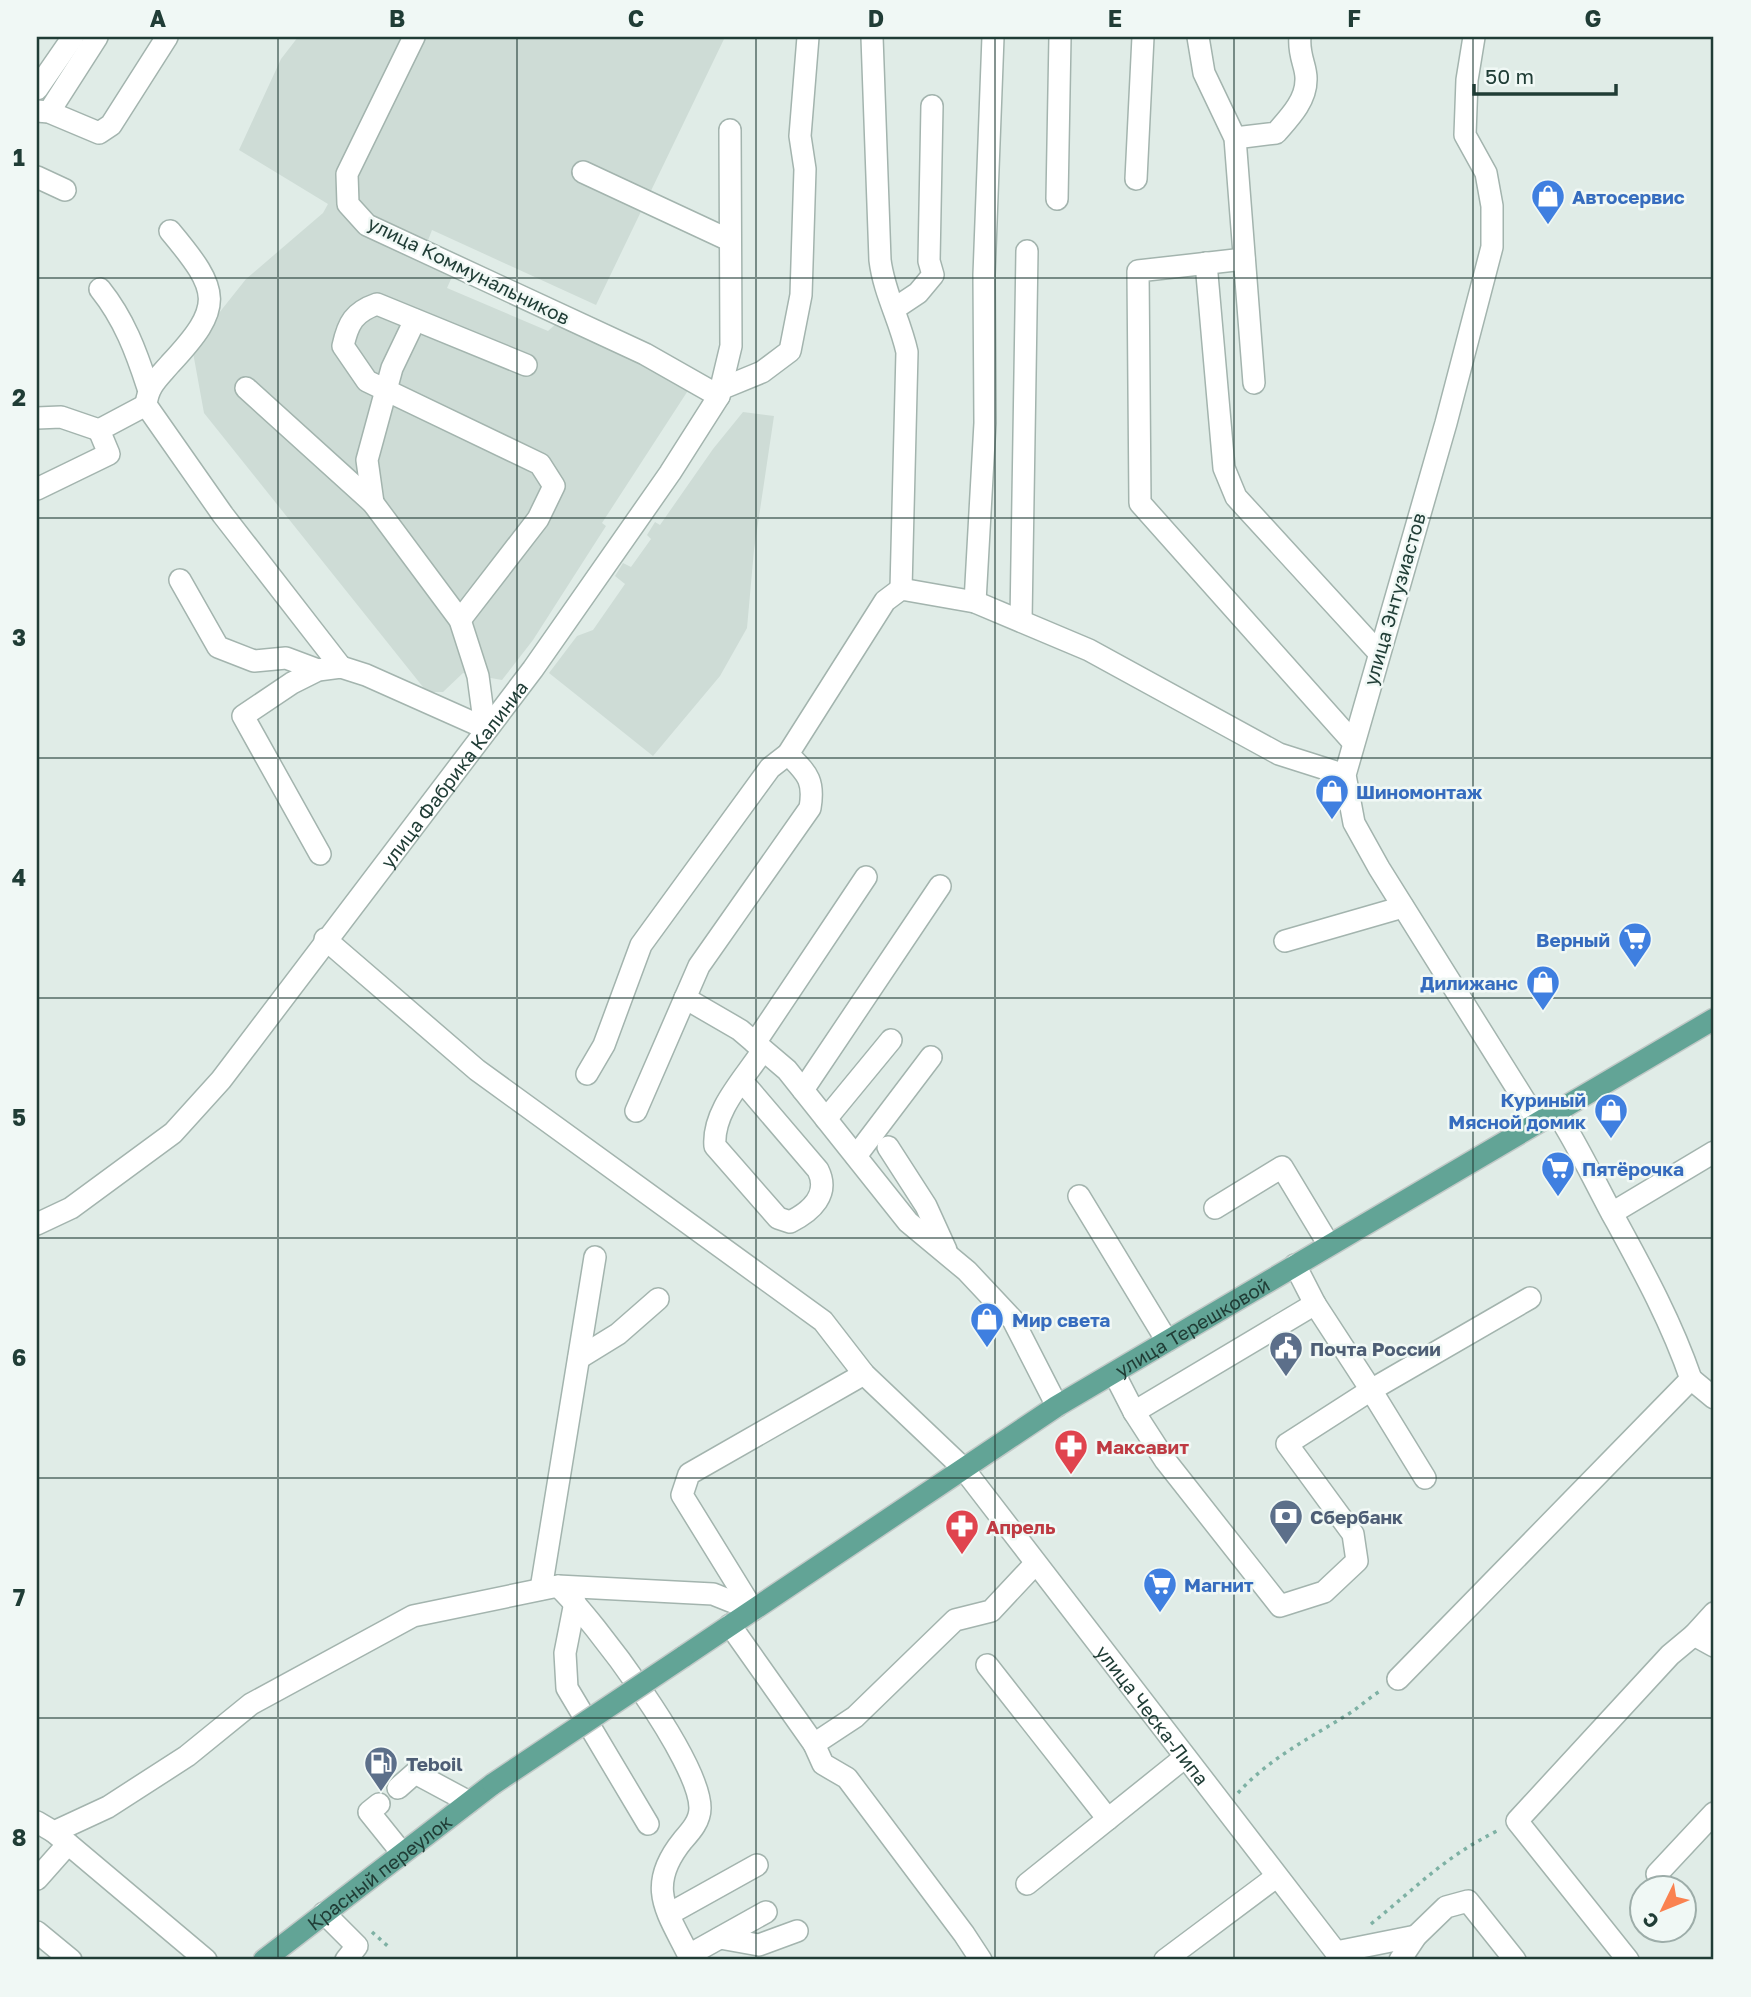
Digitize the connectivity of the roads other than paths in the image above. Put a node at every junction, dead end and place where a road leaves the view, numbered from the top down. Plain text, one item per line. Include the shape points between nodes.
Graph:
1 (73, 37) edge
2 (97, 37) edge
3 (167, 37) edge
4 (414, 37) edge
5 (808, 37) edge
6 (872, 37) edge
7 (993, 37) edge
8 (1060, 37) edge
9 (1143, 37) edge
10 (1198, 37) edge
11 (1300, 37) edge
12 (1474, 37) edge
13 (37, 89) edge
14 (933, 106) dead end
15 (43, 111) edge
16 (730, 130) dead end
17 (1234, 138) junction
18 (583, 172) dead end
19 (37, 177) edge
20 (1136, 179) dead end
21 (65, 190) dead end
22 (1057, 199) dead end
23 (170, 231) dead end
24 (729, 240) junction
25 (1027, 251) dead end
26 (1244, 259) junction
27 (1206, 263) junction
28 (100, 289) dead end
29 (894, 309) junction
30 (415, 320) junction
31 (526, 365) dead end
32 (1254, 383) dead end
33 (246, 388) dead end
34 (386, 392) junction
35 (721, 392) junction
36 (147, 396) junction
37 (37, 418) edge
38 (99, 430) junction
39 (37, 489) edge
40 (373, 503) junction
41 (180, 580) dead end
42 (901, 589) junction
43 (975, 602) junction
44 (460, 620) junction
45 (1021, 621) junction
46 (1379, 653) junction
47 (341, 667) junction
48 (318, 670) junction
49 (485, 728) junction
50 (1353, 742) junction
51 (788, 754) junction
52 (1345, 775) junction
53 (320, 854) dead end
54 (866, 877) dead end
55 (940, 886) dead end
56 (1403, 907) junction
57 (325, 939) junction
58 (1285, 941) dead end
59 (685, 998) junction
60 (1714, 1018) edge
61 (891, 1040) dead end
62 (759, 1047) junction
63 (930, 1057) dead end
64 (587, 1074) dead end
65 (743, 1082) junction
66 (803, 1090) junction
67 (636, 1111) dead end
68 (1547, 1118) junction
69 (826, 1119) junction
70 (888, 1147) dead end
71 (1714, 1152) edge
72 (856, 1156) junction
73 (1079, 1196) dead end
74 (1215, 1208) dead end
75 (1612, 1213) junction
76 (37, 1224) edge
77 (1329, 1245) junction
78 (949, 1255) junction
79 (595, 1257) dead end
80 (1295, 1265) junction
81 (1530, 1298) dead end
82 (657, 1299) dead end
83 (1315, 1304) junction
84 (1167, 1341) junction
85 (579, 1358) junction
86 (1114, 1373) junction
87 (864, 1374) junction
88 (1691, 1379) junction
89 (1371, 1390) junction
90 (1714, 1398) edge
91 (1057, 1406) junction
92 (1134, 1412) junction
93 (963, 1468) junction
94 (1425, 1478) dead end
95 (1035, 1564) junction
96 (550, 1588) junction
97 (575, 1602) junction
98 (753, 1610) junction
99 (1714, 1613) edge
100 (730, 1625) junction
101 (1694, 1635) junction
102 (1714, 1646) edge
103 (683, 1657) joint
104 (987, 1665) dead end
105 (1398, 1679) road end
106 (814, 1744) junction
107 (1184, 1758) junction
108 (398, 1788) dead end
109 (469, 1802) junction
110 (379, 1804) dead end
111 (1714, 1813) edge
112 (1108, 1819) junction
113 (648, 1824) dead end
114 (53, 1833) edge
115 (402, 1853) junction
116 (757, 1865) dead end
117 (1657, 1874) dead end
118 (1276, 1877) junction
119 (37, 1879) edge
120 (1027, 1884) dead end
121 (766, 1912) dead end
122 (324, 1913) junction
123 (669, 1913) junction
124 (797, 1931) dead end
125 (37, 1932) edge
126 (1416, 1936) junction
127 (720, 1938) junction
128 (1339, 1956) edge
129 (690, 1958) edge
130 (71, 1960) edge
131 (206, 1960) edge
132 (264, 1960) edge
133 (346, 1960) edge
134 (981, 1960) edge
135 (1166, 1960) edge
136 (1400, 1960) edge
137 (1515, 1960) edge
138 (1628, 1960) edge

1 - 13 street
2 - 15 street
3 - 15 street via 111,125 99,134
4 - 35 street, улица Коммунальников via 347,174 348,204 367,225
5 - 35 street via 800,136 805,169 801,295 790,351 762,372
6 - 29 street via 880,260 883,287
7 - 43 street via 984,275 985,424
8 - 22 street
9 - 20 street
10 - 17 street via 1204,73
11 - 17 street via 1299,54 1307,80 1299,105 1276,133
12 - 46 street, улица Энтузиастов via 1465,135 1486,173 1492,247
14 - 29 street via 929,261 933,275 918,293
16 - 24 street, улица Фабрика Калиниа
17 - 26 street
18 - 24 street
19 - 21 street
23 - 36 street via 189,254 212,304 205,323
24 - 35 street, улица Фабрика Калиниа via 731,346
25 - 45 street
26 - 27 street
26 - 32 street
27 - 46 street via 1224,468 1236,497
27 - 50 street via 1138,271 1140,503
28 - 36 street via 118,311 134,345
29 - 42 street via 907,352
30 - 31 street
30 - 34 street
30 - 34 street via 377,304 362,309 348,323 343,346 367,381
33 - 40 street
34 - 40 street via 367,460
34 - 44 street via 540,464 554,486 538,519
35 - 49 street, улица Фабрика Калиниа via 670,473
36 - 38 street
36 - 47 street via 223,515
37 - 38 street via 61,417
38 - 39 street via 108,454
40 - 44 street
41 - 48 street via 218,647 254,661 286,658
42 - 43 street
42 - 51 street via 885,601
43 - 45 street
44 - 49 street via 478,676
45 - 52 street via 1089,650 1279,754
46 - 50 street, улица Энтузиастов
47 - 48 street
47 - 49 street
48 - 53 street via 243,716
49 - 57 street, улица Фабрика Калиниа
50 - 52 street, улица Энтузиастов
51 - 59 street via 808,775 813,791 810,808 699,966
51 - 64 street via 770,768 641,945 604,1045
52 - 56 street, улица Энтузиастов via 1354,823
54 - 62 street
55 - 66 street
56 - 58 street
56 - 68 street, улица Энтузиастов
57 - 76 street, улица Фабрика Калиниа via 221,1080 173,1133 71,1208
57 - 87 street, улица Ческа-Липа via 477,1069 823,1321
59 - 62 street via 740,1030
59 - 67 street
60 - 68 main road, улица Терешковой
61 - 69 street
62 - 65 street
62 - 66 street
63 - 72 street
65 - 65 street via 719,1117 715,1146 778,1218 790,1222 823,1194 824,1183
66 - 69 street
68 - 75 street, улица Энтузиастов via 1588,1163
68 - 77 main road, улица Терешковой
69 - 72 street
70 - 78 street via 926,1206
71 - 75 street
72 - 78 street via 908,1222
73 - 84 street
74 - 77 street via 1282,1167
75 - 88 street, улица Энтузиастов via 1673,1327
77 - 80 main road, улица Терешковой
78 - 91 street via 1013,1320
79 - 85 street
80 - 83 street
80 - 84 main road, улица Терешковой
81 - 89 street
82 - 85 street via 618,1334
83 - 89 street
83 - 92 street
84 - 86 main road, улица Терешковой
85 - 96 street
86 - 91 main road, улица Терешковой
86 - 92 street
87 - 93 street, улица Ческа-Липа
87 - 98 street via 689,1474 682,1495
88 - 90 street
88 - 105 street
89 - 92 street via 1287,1444 1353,1534 1357,1560 1324,1592 1280,1606 1165,1460
89 - 94 street
91 - 93 main road, улица Терешковой
93 - 95 street, улица Ческа-Липа
93 - 98 main road, улица Терешковой
95 - 106 street via 991,1611 955,1620 855,1717
95 - 107 street, улица Ческа-Липа
96 - 97 street
96 - 98 street via 713,1594
96 - 114 street via 413,1616 251,1703 187,1756 108,1807
97 - 113 street via 565,1653 567,1688
97 - 123 street via 663,1727 698,1789 700,1812 694,1827 667,1859 661,1877
98 - 100 main road, улица Терешковой
99 - 101 street
100 - 103 main road, улица Терешковой
100 - 106 street
101 - 102 street
101 - 138 street via 1670,1655 1517,1821
103 - 109 main road, Красный переулок, bridge
104 - 112 street
106 - 134 street via 823,1764 847,1778
107 - 112 street
107 - 118 street, улица Ческа-Липа
108 - 109 street via 415,1773
109 - 115 main road, Красный переулок
110 - 115 street via 369,1812
111 - 117 street
112 - 120 street
114 - 119 street
114 - 131 street
115 - 122 main road, Красный переулок
116 - 123 street
118 - 128 street, улица Ческа-Липа
118 - 135 street
121 - 127 street
122 - 132 main road, Красный переулок
122 - 133 street via 357,1946
123 - 129 street
124 - 127 street via 759,1945
125 - 130 street
126 - 128 street
126 - 136 street
126 - 137 street via 1446,1907 1468,1901
127 - 129 street

